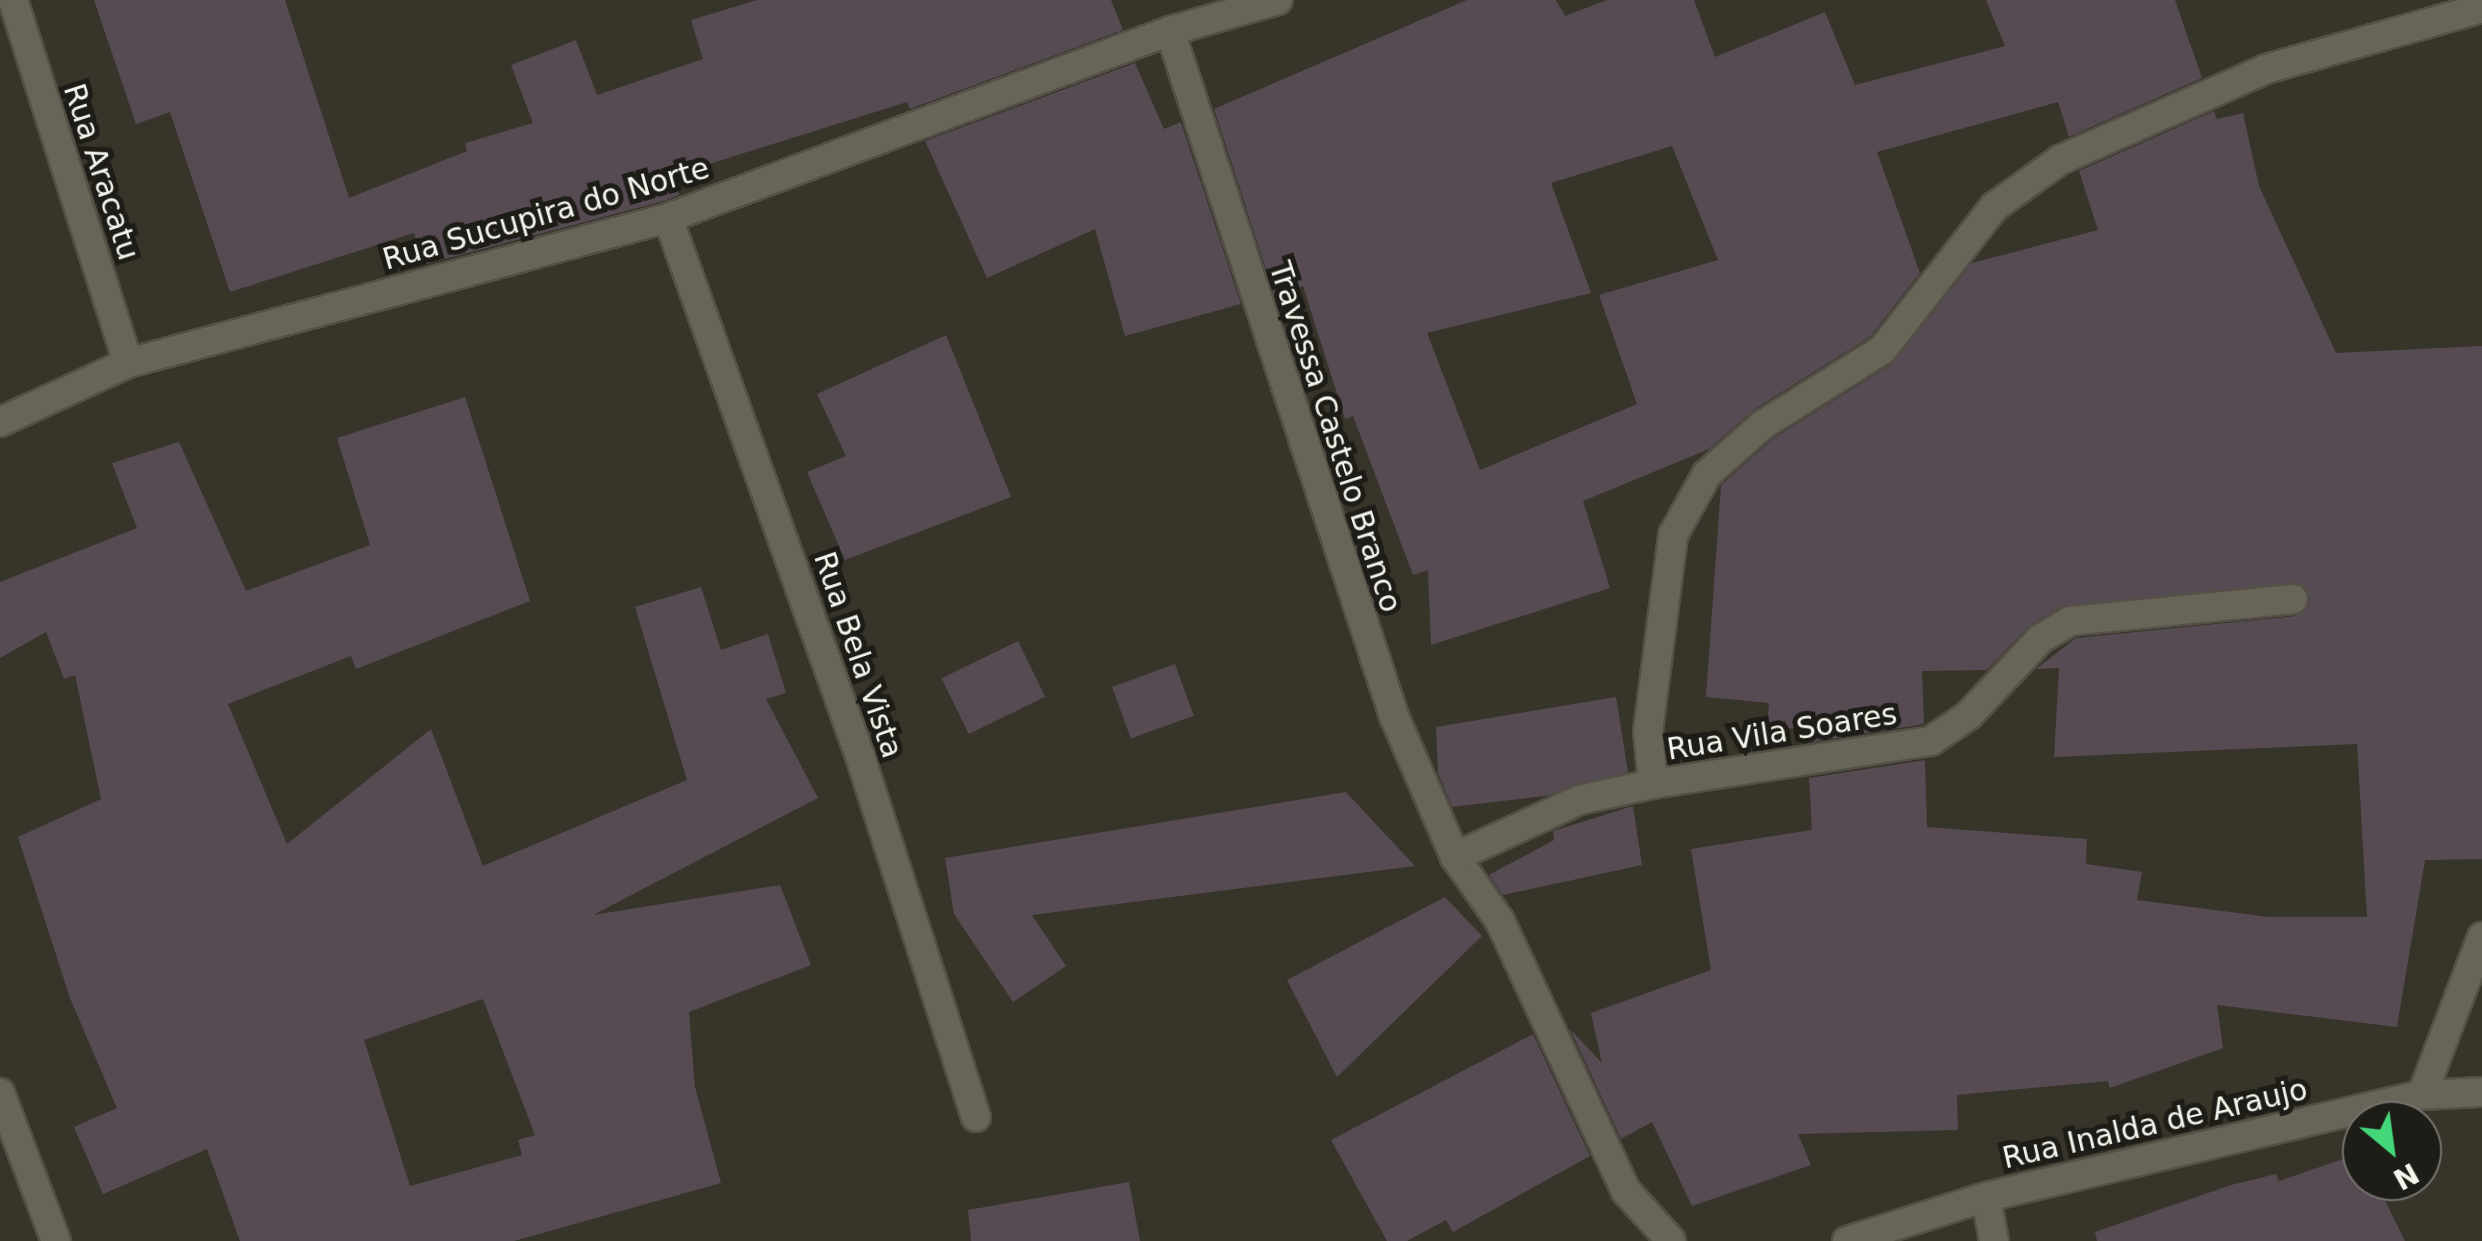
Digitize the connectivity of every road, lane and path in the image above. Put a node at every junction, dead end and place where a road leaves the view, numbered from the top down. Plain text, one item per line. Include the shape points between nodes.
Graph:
1 (13, 0) edge
2 (1278, 0) edge
3 (2482, 8) edge
4 (1170, 31) junction
5 (668, 218) junction
6 (128, 363) junction
7 (0, 422) edge
8 (2293, 598) dead end
9 (1653, 784) junction
10 (1454, 857) junction
11 (2482, 936) edge
12 (2482, 1092) edge
13 (0, 1093) edge
14 (2422, 1095) junction
15 (976, 1117) dead end
16 (1986, 1198) junction
17 (56, 1241) edge
18 (1671, 1241) edge
19 (1847, 1241) edge
20 (1994, 1241) edge

1 - 6 street, Rua Aracatu
2 - 4 street, Rua Sucupira do Norte
3 - 9 street via 2266,69 2060,160 1994,207 1882,350 1764,424 1707,474 1673,536 1648,731
4 - 5 street, Rua Sucupira do Norte
4 - 10 street, Travessa Castelo Branco via 1394,716
5 - 6 street, Rua Sucupira do Norte
5 - 15 street, Rua Bela Vista via 860,756
6 - 7 street, Rua Sucupira do Norte
8 - 9 street, Rua Vila Soares via 2070,621 1931,740
9 - 10 street via 1580,800
10 - 18 street, Travessa Castelo Branco via 1500,920 1626,1191
11 - 14 street
12 - 14 street, Rua Inalda de Araujo
13 - 17 street
14 - 16 street, Rua Inalda de Araujo
16 - 19 street, Rua Inalda de Araujo
16 - 20 street

